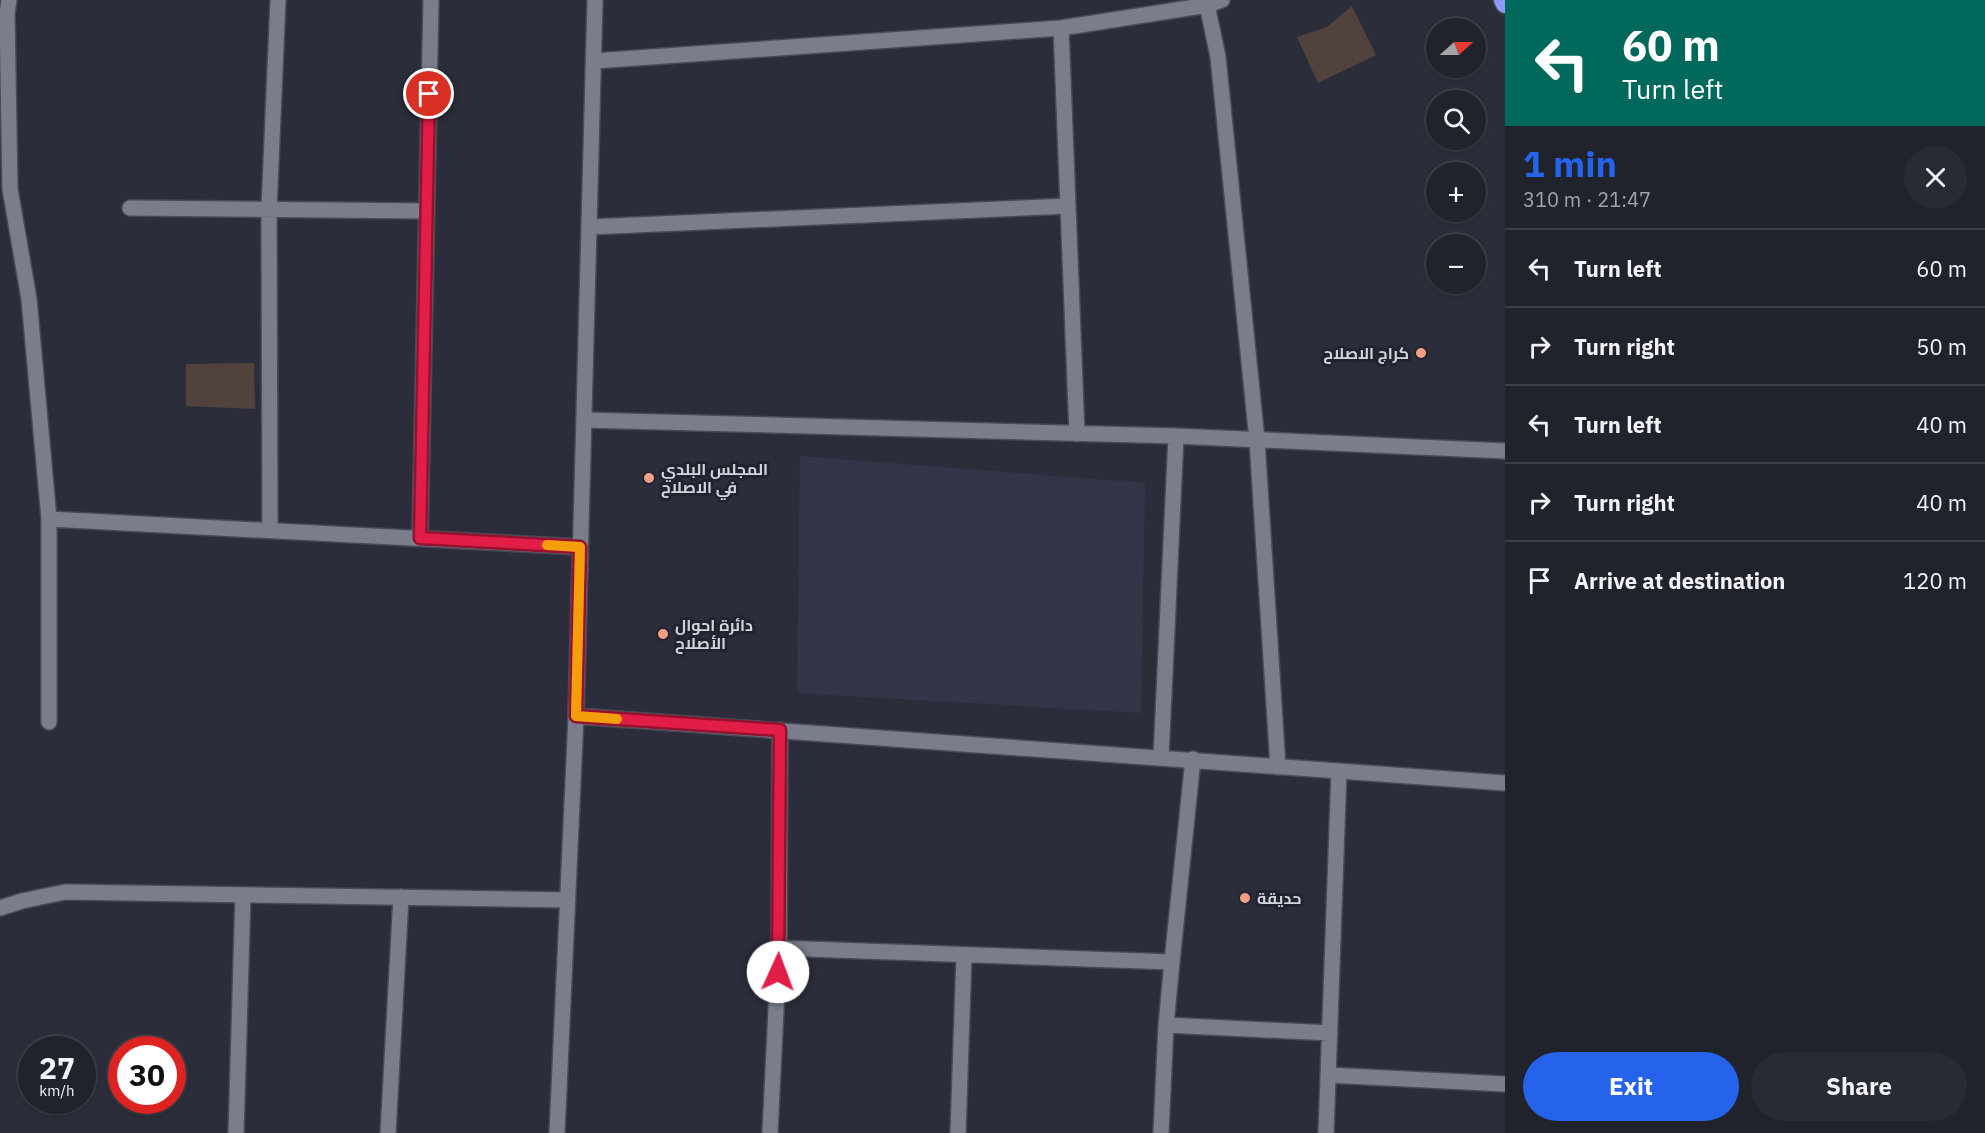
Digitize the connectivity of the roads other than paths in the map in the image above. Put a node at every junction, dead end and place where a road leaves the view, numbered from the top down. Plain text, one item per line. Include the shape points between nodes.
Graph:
1 (9, 0) edge
2 (278, 0) edge
3 (431, 0) edge
4 (595, 0) edge
5 (1212, 2) edge
6 (1061, 28) junction
7 (594, 61) junction
8 (1068, 206) junction
9 (130, 208) dead end
10 (270, 209) junction
11 (427, 211) junction
12 (590, 227) junction
13 (584, 420) junction
14 (1077, 434) junction
15 (1176, 436) junction
16 (1257, 440) junction
17 (1505, 451) edge
18 (49, 519) junction
19 (270, 530) junction
20 (420, 538) junction
21 (580, 547) junction
22 (576, 716) junction
23 (49, 722) dead end
24 (780, 730) junction
25 (1161, 758) junction
26 (1193, 759) junction
27 (1278, 767) junction
28 (1339, 771) junction
29 (1505, 783) edge
30 (243, 894) junction
31 (401, 897) junction
32 (568, 900) junction
33 (0, 908) edge
34 (779, 948) junction
35 (964, 956) junction
36 (1172, 962) junction
37 (1166, 1025) junction
38 (1330, 1033) junction
39 (1328, 1076) junction
40 (1505, 1084) edge
41 (236, 1133) edge
42 (388, 1133) edge
43 (557, 1133) edge
44 (770, 1133) edge
45 (958, 1133) edge
46 (1161, 1133) edge
47 (1326, 1133) edge

1 - 18 street via 10,189 29,299
2 - 10 street
3 - 11 street
4 - 7 street
5 - 6 street
5 - 16 street
6 - 7 street
6 - 8 street
7 - 12 street
8 - 12 street
8 - 14 street
9 - 10 street
10 - 11 street
10 - 19 street
11 - 20 street
12 - 13 street
13 - 14 street
13 - 21 street
14 - 15 street
15 - 16 street
15 - 25 street
16 - 17 street
16 - 27 street
18 - 19 street
18 - 23 street
19 - 20 street
20 - 21 street
21 - 22 street
22 - 24 street
22 - 32 street
24 - 25 street
24 - 34 street
25 - 26 street
26 - 27 street
26 - 36 street
27 - 28 street
28 - 29 street
28 - 38 street
30 - 31 street
30 - 33 street via 65,892
30 - 41 street
31 - 32 street
31 - 42 street
32 - 43 street
34 - 35 street
34 - 44 street
35 - 36 street
35 - 45 street
36 - 37 street
37 - 38 street
37 - 46 street
38 - 39 street
39 - 40 street
39 - 47 street

